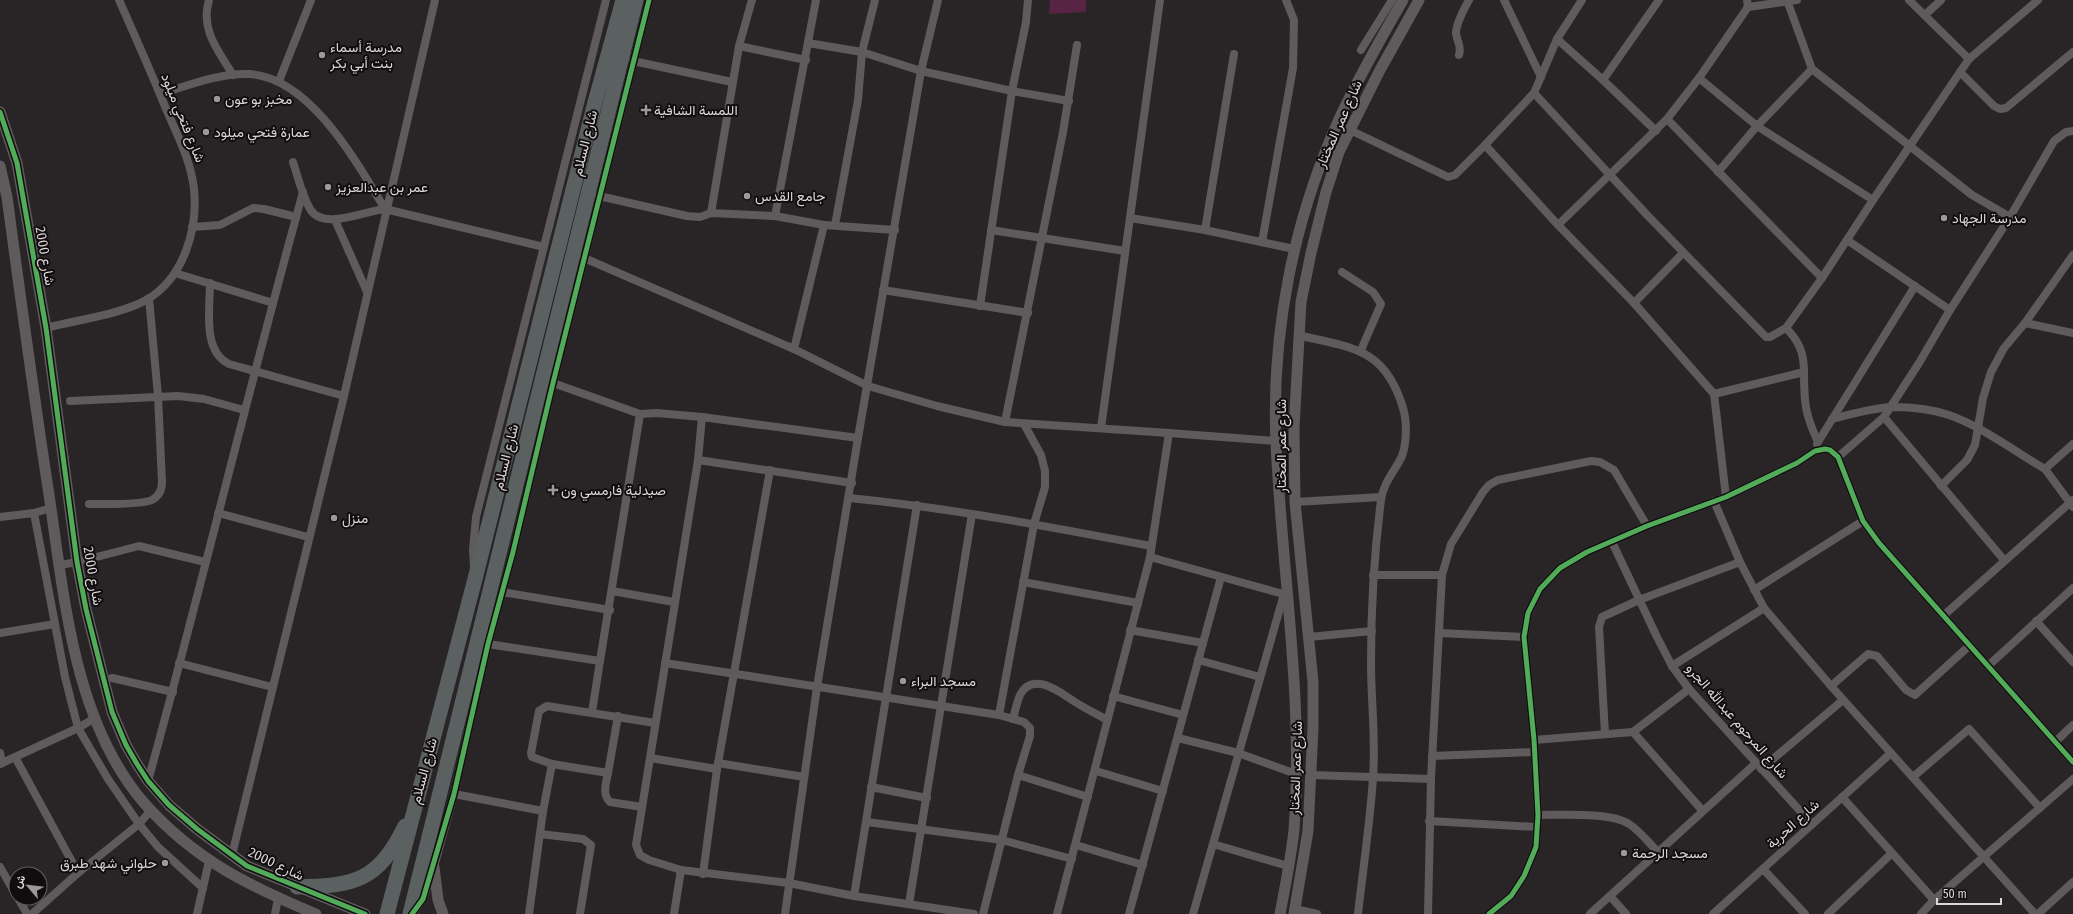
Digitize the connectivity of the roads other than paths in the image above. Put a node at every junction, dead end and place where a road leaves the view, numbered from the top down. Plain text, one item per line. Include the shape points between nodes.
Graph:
1 (119, 0) edge
2 (209, 0) edge
3 (311, 0) edge
4 (435, 0) edge
5 (606, 0) edge
6 (623, 0) edge
7 (636, 0) edge
8 (649, 0) edge
9 (752, 0) edge
10 (816, 0) edge
11 (875, 0) edge
12 (938, 0) edge
13 (1028, 0) edge
14 (1160, 0) edge
15 (1286, 0) edge
16 (1392, 0) edge
17 (1403, 0) edge
18 (1419, 0) edge
19 (1469, 0) edge
20 (1504, 0) edge
21 (1582, 0) edge
22 (1659, 0) edge
23 (1797, 0) edge
24 (1909, 0) edge
25 (1942, 0) edge
26 (2038, 0) edge
27 (1788, 3) junction
28 (1748, 4) edge
29 (1925, 15) junction
30 (1557, 39) junction
31 (808, 43) junction
32 (1077, 45) dead end
33 (739, 46) junction
34 (1361, 50) dead end
35 (862, 52) junction
36 (2073, 52) edge
37 (1234, 54) dead end
38 (1459, 55) dead end
39 (1969, 59) junction
40 (806, 60) junction
41 (633, 61) junction
42 (1812, 68) junction
43 (922, 71) junction
44 (1960, 72) junction
45 (233, 75) junction
46 (1541, 77) junction
47 (1699, 78) junction
48 (1602, 80) junction
49 (279, 81) junction
50 (732, 82) junction
51 (1012, 91) junction
52 (1534, 93) junction
53 (160, 94) junction
54 (1069, 101) junction
55 (0, 112) edge
56 (1667, 119) junction
57 (1757, 126) junction
58 (1350, 130) junction
59 (1656, 131) junction
60 (2073, 131) edge
61 (1485, 145) junction
62 (1910, 146) junction
63 (293, 162) dead end
64 (0, 166) edge
65 (1718, 172) junction
66 (1609, 175) junction
67 (303, 192) junction
68 (600, 196) junction
69 (1873, 200) junction
70 (385, 209) junction
71 (711, 213) junction
72 (775, 216) junction
73 (296, 217) junction
74 (2010, 217) junction
75 (1130, 218) junction
76 (335, 220) junction
77 (824, 225) junction
78 (835, 225) junction
79 (1558, 225) junction
80 (192, 227) junction
81 (895, 230) junction
82 (991, 230) junction
83 (1205, 230) junction
84 (1041, 239) junction
85 (1847, 240) junction
86 (1262, 242) junction
87 (544, 247) junction
88 (1294, 249) junction
89 (1125, 251) junction
90 (1683, 253) junction
91 (2073, 255) edge
92 (584, 258) junction
93 (34, 264) junction
94 (17, 267) junction
95 (1342, 272) dead end
96 (174, 273) junction
97 (1822, 278) junction
98 (210, 283) junction
99 (1915, 286) junction
100 (883, 290) junction
101 (367, 292) junction
102 (149, 298) junction
103 (273, 303) junction
104 (1634, 303) junction
105 (980, 306) junction
106 (1950, 310) junction
107 (1028, 313) junction
108 (2025, 323) junction
109 (46, 328) junction
110 (1786, 328) junction
111 (2073, 333) edge
112 (1298, 335) junction
113 (794, 348) junction
114 (1360, 350) junction
115 (254, 371) junction
116 (1804, 372) junction
117 (553, 383) junction
118 (868, 386) junction
119 (1714, 394) junction
120 (158, 396) junction
121 (344, 396) junction
122 (70, 401) dead end
123 (1891, 407) junction
124 (244, 410) junction
125 (640, 414) junction
126 (702, 417) junction
127 (1884, 417) junction
128 (1832, 418) junction
129 (1005, 422) junction
130 (1024, 424) junction
131 (1101, 428) junction
132 (1978, 430) junction
133 (1170, 433) junction
134 (858, 438) junction
135 (1276, 442) junction
136 (1818, 442) junction
137 (2073, 444) edge
138 (1811, 454) junction
139 (1838, 457) junction
140 (698, 460) junction
141 (2045, 469) junction
142 (770, 470) junction
143 (852, 482) junction
144 (1941, 486) junction
145 (1381, 497) junction
146 (1726, 497) junction
147 (849, 498) junction
148 (1714, 501) junction
149 (1295, 502) junction
150 (89, 504) dead end
151 (2072, 504) edge
152 (917, 505) junction
153 (51, 508) junction
154 (34, 513) junction
155 (218, 513) junction
156 (972, 514) junction
157 (0, 517) edge
158 (1862, 521) junction
159 (1034, 524) junction
160 (1647, 526) junction
161 (308, 537) junction
162 (1612, 542) junction
163 (1151, 546) junction
164 (1150, 557) junction
165 (2004, 560) junction
166 (77, 562) junction
167 (205, 562) junction
168 (1740, 562) junction
169 (60, 565) junction
170 (1373, 575) junction
171 (1442, 575) junction
172 (1221, 577) junction
173 (475, 579) junction
174 (1023, 582) junction
175 (2073, 588) edge
176 (1754, 590) junction
177 (612, 591) junction
178 (502, 592) junction
179 (1286, 594) junction
180 (1639, 600) junction
181 (674, 602) junction
182 (1138, 603) junction
183 (1764, 608) junction
184 (610, 610) junction
185 (1943, 616) junction
186 (2036, 621) junction
187 (55, 624) junction
188 (1130, 630) junction
189 (1372, 631) junction
190 (0, 633) edge
191 (1440, 633) junction
192 (1309, 637) junction
193 (1524, 637) junction
194 (1203, 643) junction
195 (488, 644) junction
196 (1969, 646) junction
197 (1198, 660) junction
198 (600, 661) junction
199 (2073, 662) edge
200 (665, 663) junction
201 (179, 664) junction
202 (1672, 666) junction
203 (1988, 666) junction
204 (734, 674) junction
205 (1260, 677) junction
206 (112, 678) dead end
207 (1312, 682) junction
208 (1294, 683) junction
209 (1831, 686) junction
210 (272, 687) junction
211 (817, 687) junction
212 (1689, 689) junction
213 (173, 692) junction
214 (1113, 696) junction
215 (885, 697) junction
216 (1843, 700) junction
217 (942, 705) junction
218 (592, 712) junction
219 (999, 715) junction
220 (618, 716) junction
221 (1183, 716) junction
222 (95, 718) junction
223 (1013, 719) junction
224 (1107, 720) junction
225 (655, 723) junction
226 (2073, 725) edge
227 (78, 728) junction
228 (1633, 732) junction
229 (1605, 734) junction
230 (1178, 738) junction
231 (1534, 740) junction
232 (2055, 742) junction
233 (1534, 752) junction
234 (0, 753) edge
235 (1238, 753) junction
236 (1891, 753) junction
237 (1432, 756) junction
238 (15, 757) junction
239 (650, 758) junction
240 (2073, 762) edge
241 (1, 763) edge
242 (552, 764) junction
243 (718, 766) junction
244 (1759, 766) junction
245 (1096, 771) junction
246 (608, 773) junction
247 (1296, 774) junction
248 (1018, 775) junction
249 (1312, 775) junction
250 (1374, 776) junction
251 (804, 777) junction
252 (1914, 777) junction
253 (1431, 779) junction
254 (2073, 779) edge
255 (148, 782) junction
256 (871, 788) junction
257 (1163, 791) junction
258 (454, 794) junction
259 (1088, 797) junction
260 (1842, 797) junction
261 (927, 798) junction
262 (415, 807) junction
263 (642, 807) junction
264 (2040, 808) junction
265 (151, 810) junction
266 (1702, 810) junction
267 (543, 811) junction
268 (1538, 815) junction
269 (1429, 821) junction
270 (866, 822) junction
271 (138, 824) junction
272 (1812, 824) junction
273 (1537, 827) junction
274 (921, 828) junction
275 (540, 834) junction
276 (1002, 840) junction
277 (1213, 844) junction
278 (1076, 845) junction
279 (1658, 852) junction
280 (1892, 853) junction
281 (232, 855) junction
282 (1984, 857) junction
283 (1072, 859) junction
284 (209, 861) junction
285 (1142, 865) junction
286 (1288, 866) junction
287 (0, 867) edge
288 (434, 867) junction
289 (1763, 869) junction
290 (681, 870) junction
291 (78, 873) junction
292 (703, 874) junction
293 (8, 881) edge
294 (2073, 882) edge
295 (789, 884) junction
296 (297, 887) junction
297 (203, 888) junction
298 (854, 896) junction
299 (1610, 896) junction
300 (278, 898) junction
301 (1934, 900) junction
302 (910, 904) junction
303 (939, 911) edge
304 (1294, 912) edge
305 (32, 914) edge
306 (197, 914) edge
307 (275, 914) edge
308 (316, 914) edge
309 (365, 914) edge
310 (387, 914) edge
311 (411, 914) edge
312 (443, 914) edge
313 (529, 914) edge
314 (580, 914) edge
315 (674, 914) edge
316 (785, 914) edge
317 (974, 914) edge
318 (983, 914) edge
319 (1057, 914) edge
320 (1129, 914) edge
321 (1193, 914) edge
322 (1280, 914) edge
323 (1317, 914) edge
324 (1358, 914) edge
325 (1428, 914) edge
326 (1489, 914) edge
327 (1590, 914) edge
328 (1626, 914) edge
329 (1713, 914) edge
330 (1804, 914) edge
331 (1828, 914) edge
332 (1920, 914) edge
333 (2037, 914) edge

1 - 53 street, شارع فتحي ميلود
2 - 45 street via 206,11 208,35
3 - 49 street
4 - 70 street
5 - 87 street
6 - 173 highway, شارع السلام
7 - 311 highway, شارع السلام
8 - 41 street
9 - 33 street
10 - 31 street
11 - 35 street
12 - 43 street
13 - 51 street
14 - 75 street
15 - 86 street via 1294,20 1293,68
16 - 34 street
17 - 88 street, شارع عمر المختار via 1340,117 1314,184
18 - 58 street, شارع عمر المختار
19 - 38 street via 1457,28 1456,35 1461,49
20 - 46 street
21 - 30 street
22 - 48 street
23 - 27 street
24 - 29 street
25 - 29 street
26 - 39 street
27 - 28 street
27 - 42 street
28 - 47 street
29 - 39 street
30 - 46 street
30 - 48 street
31 - 35 street
31 - 40 street
32 - 54 street
33 - 40 street
33 - 50 street
35 - 43 street
35 - 78 street via 858,100
36 - 44 street via 2006,108 1994,106
37 - 83 street
39 - 44 street
40 - 72 street
41 - 50 street
41 - 68 street
42 - 57 street
42 - 62 street
43 - 51 street
43 - 81 street
44 - 62 street
45 - 49 street via 250,74
45 - 53 street via 198,82
46 - 52 street
47 - 56 street
47 - 57 street
48 - 59 street
49 - 70 street via 297,94 328,124 352,154
50 - 71 street
51 - 54 street
51 - 82 street
52 - 61 street
52 - 66 street
53 - 80 street, شارع فتحي ميلود via 192,176
54 - 84 street
55 - 93 street, شارع 2000 via 17,163
56 - 59 street
56 - 65 street
57 - 65 street
57 - 69 street
58 - 61 street via 1448,177 1455,175
58 - 112 street, شارع عمر المختار via 1324,200 1301,302
59 - 66 street
60 - 74 street via 2066,132 2054,141
61 - 79 street
62 - 69 street
62 - 74 street via 1972,195
63 - 67 street
64 - 94 street
65 - 97 street
66 - 79 street
66 - 90 street
67 - 73 street
67 - 76 street via 314,214 325,220
68 - 71 street via 687,216 700,217
68 - 92 street
69 - 85 street
70 - 76 street
70 - 87 street
70 - 101 street
71 - 72 street
72 - 77 street
73 - 80 street via 253,208 220,225
73 - 103 street
74 - 106 street
75 - 83 street
75 - 89 street
76 - 101 street
77 - 78 street
77 - 113 street
78 - 81 street
79 - 104 street
80 - 96 street, شارع فتحي ميلود via 183,256
81 - 100 street
82 - 84 street
82 - 105 street
83 - 86 street
84 - 89 street
84 - 107 street
85 - 97 street
85 - 99 street
86 - 88 street
87 - 173 street via 476,517 473,549
88 - 135 street, شارع عمر المختار via 1282,321 1277,373
89 - 131 street
90 - 104 street
90 - 110 street via 1766,337
91 - 108 street
92 - 113 street
92 - 117 street
93 - 94 street
93 - 109 street, شارع 2000
94 - 153 street
95 - 114 street via 1373,292 1381,304
96 - 98 street
96 - 102 street, شارع فتحي ميلود via 163,287
97 - 110 street
98 - 103 street
98 - 115 street via 210,339 213,350 224,362
99 - 106 street
99 - 128 street
100 - 105 street
100 - 118 street
101 - 121 street
102 - 109 street, شارع فتحي ميلود via 131,307
102 - 120 street
103 - 115 street
104 - 119 street
105 - 107 street
106 - 123 street
107 - 129 street
108 - 111 street
108 - 132 street via 2004,348 1991,372 1983,398
109 - 166 street, شارع 2000
110 - 116 street via 1800,346
112 - 114 street
112 - 149 street, شارع عمر المختار via 1294,428
113 - 118 street
114 - 145 street via 1380,364 1395,387 1403,408 1406,433 1402,455 1388,478
115 - 121 street
115 - 124 street
116 - 119 street
116 - 136 street via 1808,420
117 - 125 street
117 - 178 street
118 - 129 street
118 - 134 street
119 - 146 street
120 - 122 street
120 - 124 street via 204,399
120 - 150 street via 162,482 159,493 154,499 146,502
121 - 161 street
123 - 127 street
123 - 128 street
123 - 132 street via 1926,409 1949,415
124 - 155 street
125 - 126 street
125 - 177 street
126 - 134 street
126 - 140 street
127 - 139 street
127 - 144 street
128 - 136 street
129 - 130 street
130 - 131 street
130 - 159 street via 1041,455 1045,471 1045,487
131 - 133 street
132 - 141 street
132 - 144 street via 1975,444 1967,460
133 - 135 street
133 - 163 street
134 - 143 street
135 - 179 street, شارع عمر المختار
136 - 138 street
137 - 141 street
138 - 139 street via 1815,450 1826,449
138 - 146 street via 1778,473
139 - 158 street
140 - 142 street
140 - 181 street
141 - 151 street
142 - 143 street
142 - 204 street
143 - 147 street
144 - 165 street
145 - 149 street
145 - 170 street
146 - 148 street
147 - 152 street
147 - 211 street
148 - 160 street
148 - 168 street
149 - 192 street, شارع عمر المختار
151 - 165 street
152 - 156 street
152 - 215 street
153 - 154 street
153 - 169 street
154 - 157 street
154 - 187 street
155 - 161 street
155 - 167 street
156 - 159 street
156 - 217 street
158 - 176 street
158 - 185 street
159 - 163 street
159 - 174 street
160 - 162 street
160 - 171 street via 1614,470 1600,462 1591,461 1498,480 1489,484 1483,492 1451,544
161 - 210 street
162 - 180 street, شارع المرحوم عبدالله الجرو
162 - 193 street via 1587,552 1560,568 1540,589 1528,613
163 - 164 street
164 - 172 street
164 - 182 street
165 - 185 street
166 - 167 street via 139,546
166 - 169 street
166 - 255 street, شارع 2000 via 112,712 126,745
167 - 201 street
168 - 176 street
168 - 180 street
169 - 222 street via 78,666
170 - 171 street
170 - 189 street
171 - 191 street
172 - 179 street
172 - 194 street
173 - 262 highway, شارع السلام
174 - 182 street
174 - 219 street
175 - 186 street
176 - 183 street
177 - 181 street
177 - 184 street
178 - 184 street
178 - 195 street
179 - 205 street
179 - 208 street, شارع عمر المختار
180 - 202 street, شارع المرحوم عبدالله الجرو
180 - 229 street via 1602,617 1599,622
181 - 200 street
182 - 188 street
183 - 202 street
183 - 209 street
184 - 198 street
185 - 196 street
186 - 199 street
186 - 203 street
187 - 190 street
187 - 227 street
188 - 194 street
188 - 214 street
189 - 192 street
189 - 250 street
191 - 193 street
191 - 237 street
192 - 207 street, شارع عمر المختار
193 - 231 street
194 - 197 street
195 - 198 street
195 - 258 street
196 - 203 street
196 - 209 street via 1915,695 1906,690 1873,654 1868,654
197 - 205 street
197 - 221 street
198 - 218 street
200 - 204 street
200 - 225 street
201 - 210 street
201 - 213 street
202 - 212 street, شارع المرحوم عبدالله الجرو
203 - 232 street
204 - 211 street
204 - 243 street
205 - 235 street
206 - 213 street
207 - 208 street
207 - 249 street, شارع عمر المختار
208 - 247 street, شارع عمر المختار
209 - 216 street
210 - 281 street
211 - 215 street
211 - 251 street
212 - 228 street
212 - 244 street, شارع المرحوم عبدالله الجرو
213 - 255 street
214 - 221 street
214 - 224 street
215 - 217 street
215 - 256 street
216 - 236 street
216 - 244 street
217 - 219 street
217 - 261 street
218 - 220 street
218 - 242 street via 547,706 539,711 531,753 537,760
219 - 223 street
220 - 225 street
220 - 246 street
221 - 230 street
222 - 227 street
222 - 265 street via 127,780
223 - 224 street via 1020,694 1028,686 1038,684 1056,688
223 - 248 street via 1024,722 1030,728
224 - 245 street
225 - 239 street
226 - 232 street
227 - 238 street
227 - 271 street
228 - 229 street
228 - 266 street
229 - 231 street
230 - 235 street
230 - 257 street
231 - 233 street
232 - 240 street
233 - 237 street
233 - 268 street
234 - 241 street
235 - 247 street
235 - 277 street
236 - 252 street
236 - 260 street, شارع الحرية
237 - 253 street
238 - 241 street
238 - 291 street
239 - 243 street
239 - 263 street
242 - 246 street
242 - 267 street
243 - 251 street
243 - 292 street
244 - 266 street
244 - 272 street, شارع المرحوم عبدالله الجرو
245 - 257 street
245 - 259 street
246 - 263 street via 606,798 610,802
247 - 286 street, شارع عمر المختار via 1294,832
248 - 259 street
248 - 276 street
249 - 250 street
249 - 304 street, شارع عمر المختار via 1308,831
250 - 253 street
250 - 324 street
251 - 295 street
252 - 264 street via 1969,729
252 - 282 street
253 - 269 street
254 - 264 street
255 - 281 street, شارع 2000 via 169,805
256 - 261 street
256 - 270 street
257 - 285 street
258 - 267 street
258 - 288 street
259 - 278 street
260 - 272 street, شارع الحرية
260 - 280 street
261 - 274 street
262 - 296 highway via 404,829 376,869 341,885
262 - 310 highway, شارع السلام
263 - 290 street via 636,845 640,855
264 - 282 street
265 - 271 street
265 - 284 street via 174,833
266 - 279 street
267 - 275 street
268 - 273 street
268 - 279 street via 1605,816 1628,823
269 - 273 street
269 - 325 street
270 - 274 street
270 - 298 street
271 - 291 street
271 - 297 street via 158,847
272 - 289 street, شارع الحرية
273 - 326 street via 1536,847 1524,876 1512,896
274 - 276 street
274 - 302 street
275 - 313 street
275 - 314 street via 584,839 591,845
276 - 283 street
276 - 318 street
277 - 286 street
277 - 321 street
278 - 283 street
278 - 285 street
279 - 299 street
280 - 301 street
280 - 331 street
281 - 296 street, شارع 2000 via 247,866
282 - 301 street
282 - 333 street
283 - 319 street
284 - 297 street
284 - 300 street via 247,884
285 - 320 street
286 - 322 street, شارع عمر المختار
287 - 293 street
288 - 311 street via 423,899
288 - 312 street via 438,900
289 - 329 street, شارع الحرية
289 - 330 street
290 - 292 street
290 - 315 street
291 - 305 street
292 - 295 street
294 - 333 street
295 - 298 street
295 - 316 street
296 - 309 street, شارع 2000
297 - 306 street
298 - 302 street
299 - 327 street
299 - 328 street
300 - 307 street
300 - 308 street
301 - 332 street
302 - 303 street
303 - 317 street
304 - 323 street

